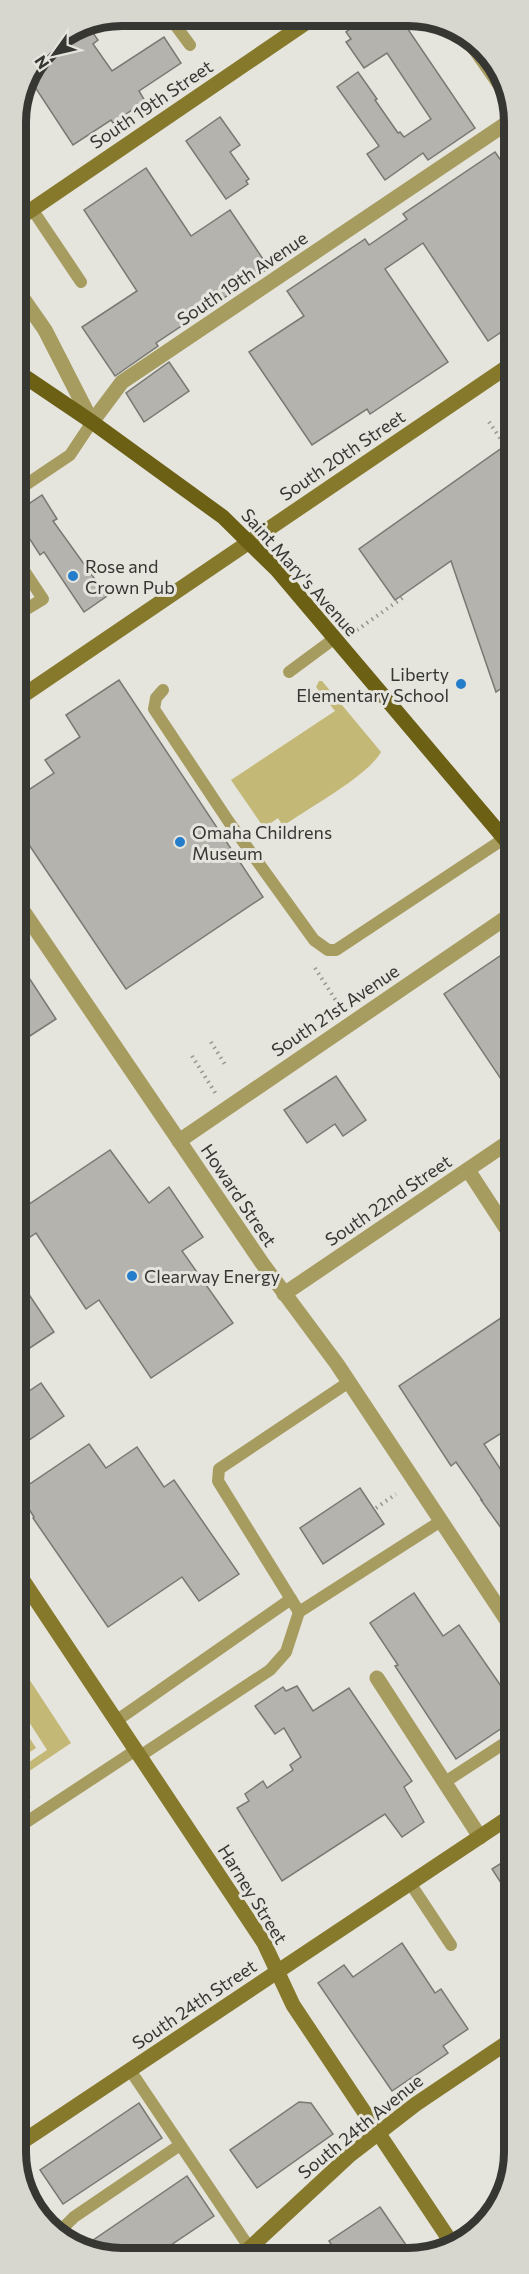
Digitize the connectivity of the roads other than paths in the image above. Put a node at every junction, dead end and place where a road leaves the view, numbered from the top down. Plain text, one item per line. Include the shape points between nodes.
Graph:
1 (176, 26) edge
2 (301, 26) edge
3 (190, 45) dead end
4 (504, 125) edge
5 (32, 209) junction
6 (26, 213) edge
7 (81, 282) dead end
8 (26, 303) edge
9 (504, 369) edge
10 (26, 377) edge
11 (92, 422) junction
12 (26, 485) edge
13 (250, 542) junction
14 (26, 574) edge
15 (26, 609) edge
16 (335, 638) junction
17 (289, 672) dead end
18 (163, 690) dead end
19 (26, 695) edge
20 (504, 837) edge
21 (504, 846) edge
22 (26, 915) edge
23 (504, 919) edge
24 (179, 1141) junction
25 (503, 1146) edge
26 (468, 1170) junction
27 (503, 1224) edge
28 (285, 1294) junction
29 (349, 1382) junction
30 (441, 1521) junction
31 (26, 1585) edge
32 (291, 1599) junction
33 (299, 1612) junction
34 (503, 1615) edge
35 (377, 1678) dead end
36 (116, 1721) junction
37 (503, 1744) edge
38 (138, 1753) junction
39 (445, 1782) junction
40 (503, 1821) edge
41 (26, 1822) edge
42 (480, 1836) junction
43 (410, 1883) junction
44 (451, 1945) dead end
45 (277, 1972) junction
46 (503, 2045) edge
47 (130, 2070) junction
48 (378, 2133) junction
49 (26, 2139) edge
50 (180, 2145) junction
51 (63, 2228) edge
52 (449, 2239) edge
53 (242, 2248) edge
54 (248, 2248) edge

1 - 3 lane
2 - 5 main road, South 19th Street
4 - 11 street, South 19th Avenue via 122,382
5 - 6 main road, South 19th Street
5 - 7 lane
8 - 11 street via 45,330
9 - 13 main road, South 20th Street
10 - 11 main road, Saint Mary's Avenue
11 - 12 lane, South 19th Avenue via 70,455
11 - 13 main road, Saint Mary's Avenue
13 - 16 main road, Saint Mary's Avenue
13 - 19 main road, South 20th Street
14 - 15 lane via 43,599
16 - 17 lane
16 - 20 main road, Saint Mary's Avenue
18 - 21 lane via 154,709 314,940 328,950 336,950
22 - 24 street, Howard Street
23 - 24 street, South 21st Avenue
24 - 28 street, Howard Street
25 - 26 street, South 22nd Street
26 - 27 street
26 - 28 street, South 22nd Street
28 - 29 street, Howard Street
29 - 30 street, Howard Street
29 - 32 lane via 219,1469 218,1481
30 - 33 lane
30 - 34 street, Howard Street
31 - 36 main road, Harney Street
32 - 33 lane
32 - 36 lane
33 - 38 lane via 286,1652 270,1670
35 - 39 street
36 - 38 main road, Harney Street
37 - 39 lane
38 - 41 lane
38 - 45 main road, Harney Street via 264,1943
39 - 42 street
40 - 42 main road, South 24th Street
42 - 43 main road, South 24th Street
43 - 44 lane
43 - 45 main road, South 24th Street
45 - 47 main road, South 24th Street
45 - 48 main road, Harney Street via 293,2006
46 - 48 main road, South 24th Avenue
47 - 49 main road, South 24th Street
47 - 50 lane
48 - 52 main road, Harney Street
48 - 54 main road, South 24th Avenue
50 - 51 lane
50 - 53 lane

